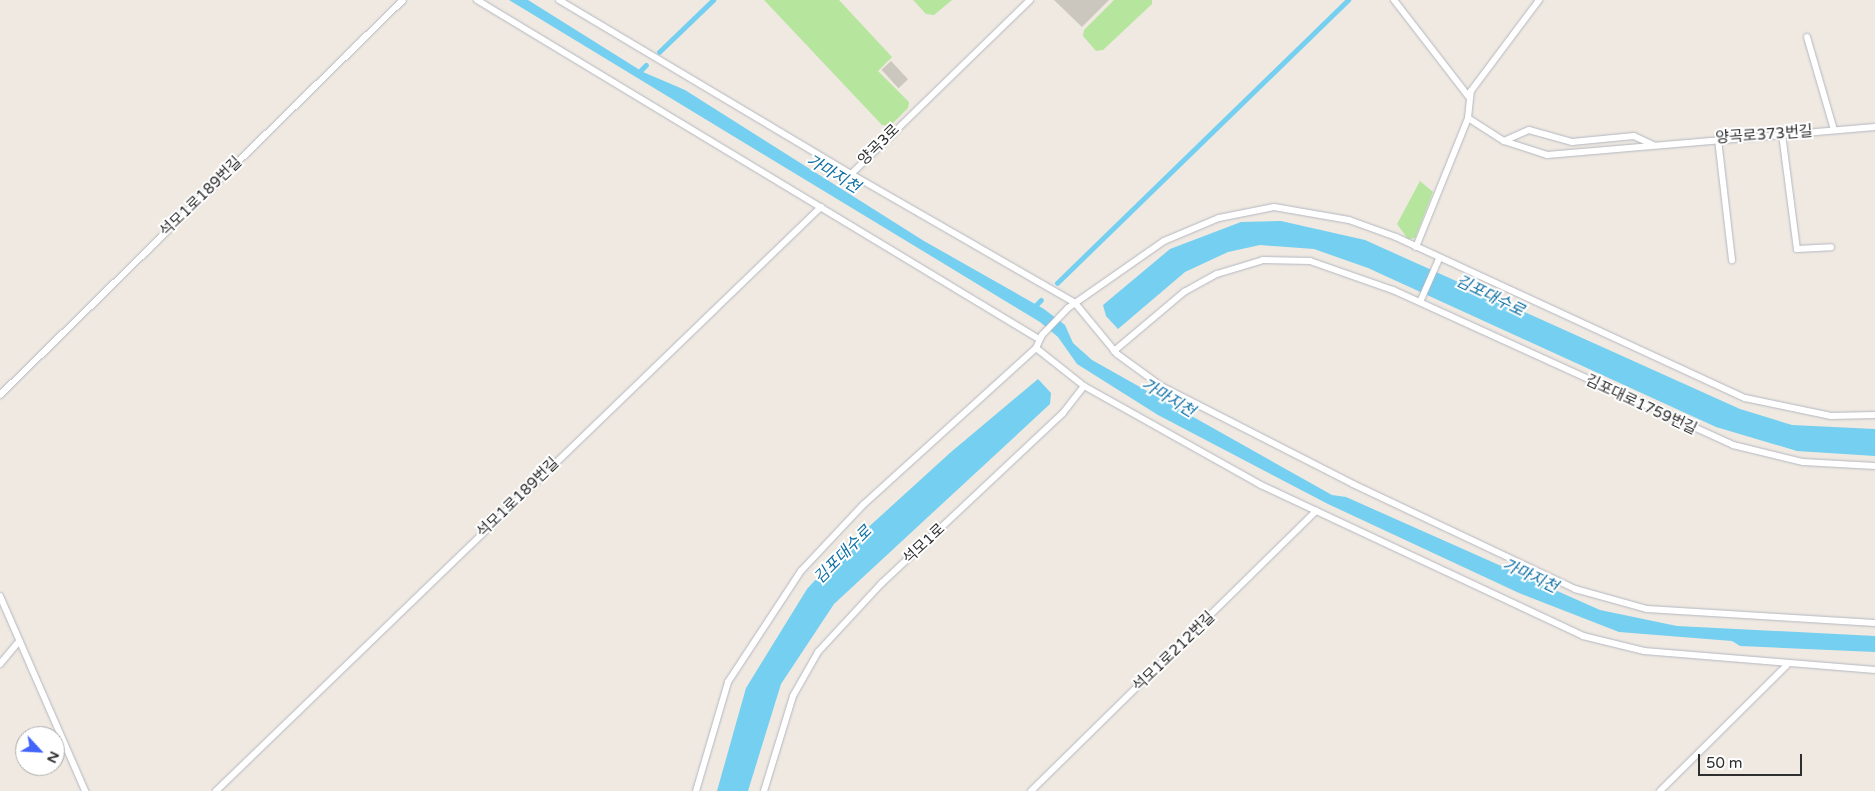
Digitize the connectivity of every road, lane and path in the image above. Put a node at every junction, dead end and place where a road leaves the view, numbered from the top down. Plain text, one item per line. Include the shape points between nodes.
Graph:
1 (402, 0) edge
2 (477, 0) edge
3 (559, 0) edge
4 (1030, 0) edge
5 (1394, 0) edge
6 (1539, 0) edge
7 (1807, 37) dead end
8 (1469, 97) junction
9 (1468, 118) junction
10 (1875, 127) edge
11 (1834, 130) junction
12 (1782, 134) junction
13 (1718, 139) junction
14 (1504, 141) junction
15 (1653, 145) junction
16 (851, 174) junction
17 (821, 207) junction
18 (1416, 247) junction
19 (1831, 247) dead end
20 (1732, 260) dead end
21 (1438, 262) junction
22 (1421, 299) junction
23 (1075, 303) junction
24 (1041, 337) junction
25 (1036, 348) junction
26 (1114, 351) junction
27 (1084, 386) junction
28 (0, 395) edge
29 (1875, 415) edge
30 (1875, 466) edge
31 (1316, 511) junction
32 (0, 596) edge
33 (1875, 623) edge
34 (19, 640) junction
35 (0, 664) edge
36 (1787, 665) junction
37 (1875, 670) edge
38 (85, 791) edge
39 (216, 791) edge
40 (696, 791) edge
41 (764, 791) edge
42 (1030, 791) edge
43 (1660, 791) edge

1 - 28 lane, 석모1로189번길
2 - 17 lane
3 - 16 lane
4 - 16 lane, 양곡3로
5 - 8 lane
6 - 8 lane
7 - 11 lane
8 - 9 lane
9 - 14 lane, 양곡로373번길
9 - 18 lane
10 - 11 lane, 양곡로373번길
11 - 12 lane, 양곡로373번길
12 - 13 lane, 양곡로373번길
12 - 19 lane via 1797,249
13 - 15 lane, 양곡로373번길
13 - 20 lane
14 - 15 lane, 양곡로373번길 via 1547,155
14 - 15 lane, 양곡로373번길 via 1529,130 1572,142 1634,136
16 - 23 lane, 양곡3로
17 - 24 lane
17 - 39 lane, 석모1로189번길
18 - 21 lane
18 - 23 lane via 1380,230 1318,212 1274,207 1243,210 1164,241
21 - 22 lane
21 - 29 lane via 1746,398 1831,416
22 - 26 lane, 김포대로1759번길 via 1324,264 1263,260 1200,282
22 - 30 lane, 김포대로1759번길 via 1733,445 1803,462
23 - 24 lane
23 - 26 lane
24 - 25 lane
25 - 27 lane
25 - 40 lane via 868,500 801,571 728,682
26 - 33 lane via 1141,373 1204,410 1597,598 1648,609
27 - 31 lane via 1175,441
27 - 41 lane, 석모1로 via 1063,413 882,584 818,652 792,696
31 - 36 lane via 1583,636 1644,651
31 - 42 lane, 석모1로212번길
32 - 34 lane
34 - 35 lane
34 - 38 lane
36 - 37 lane
36 - 43 lane

